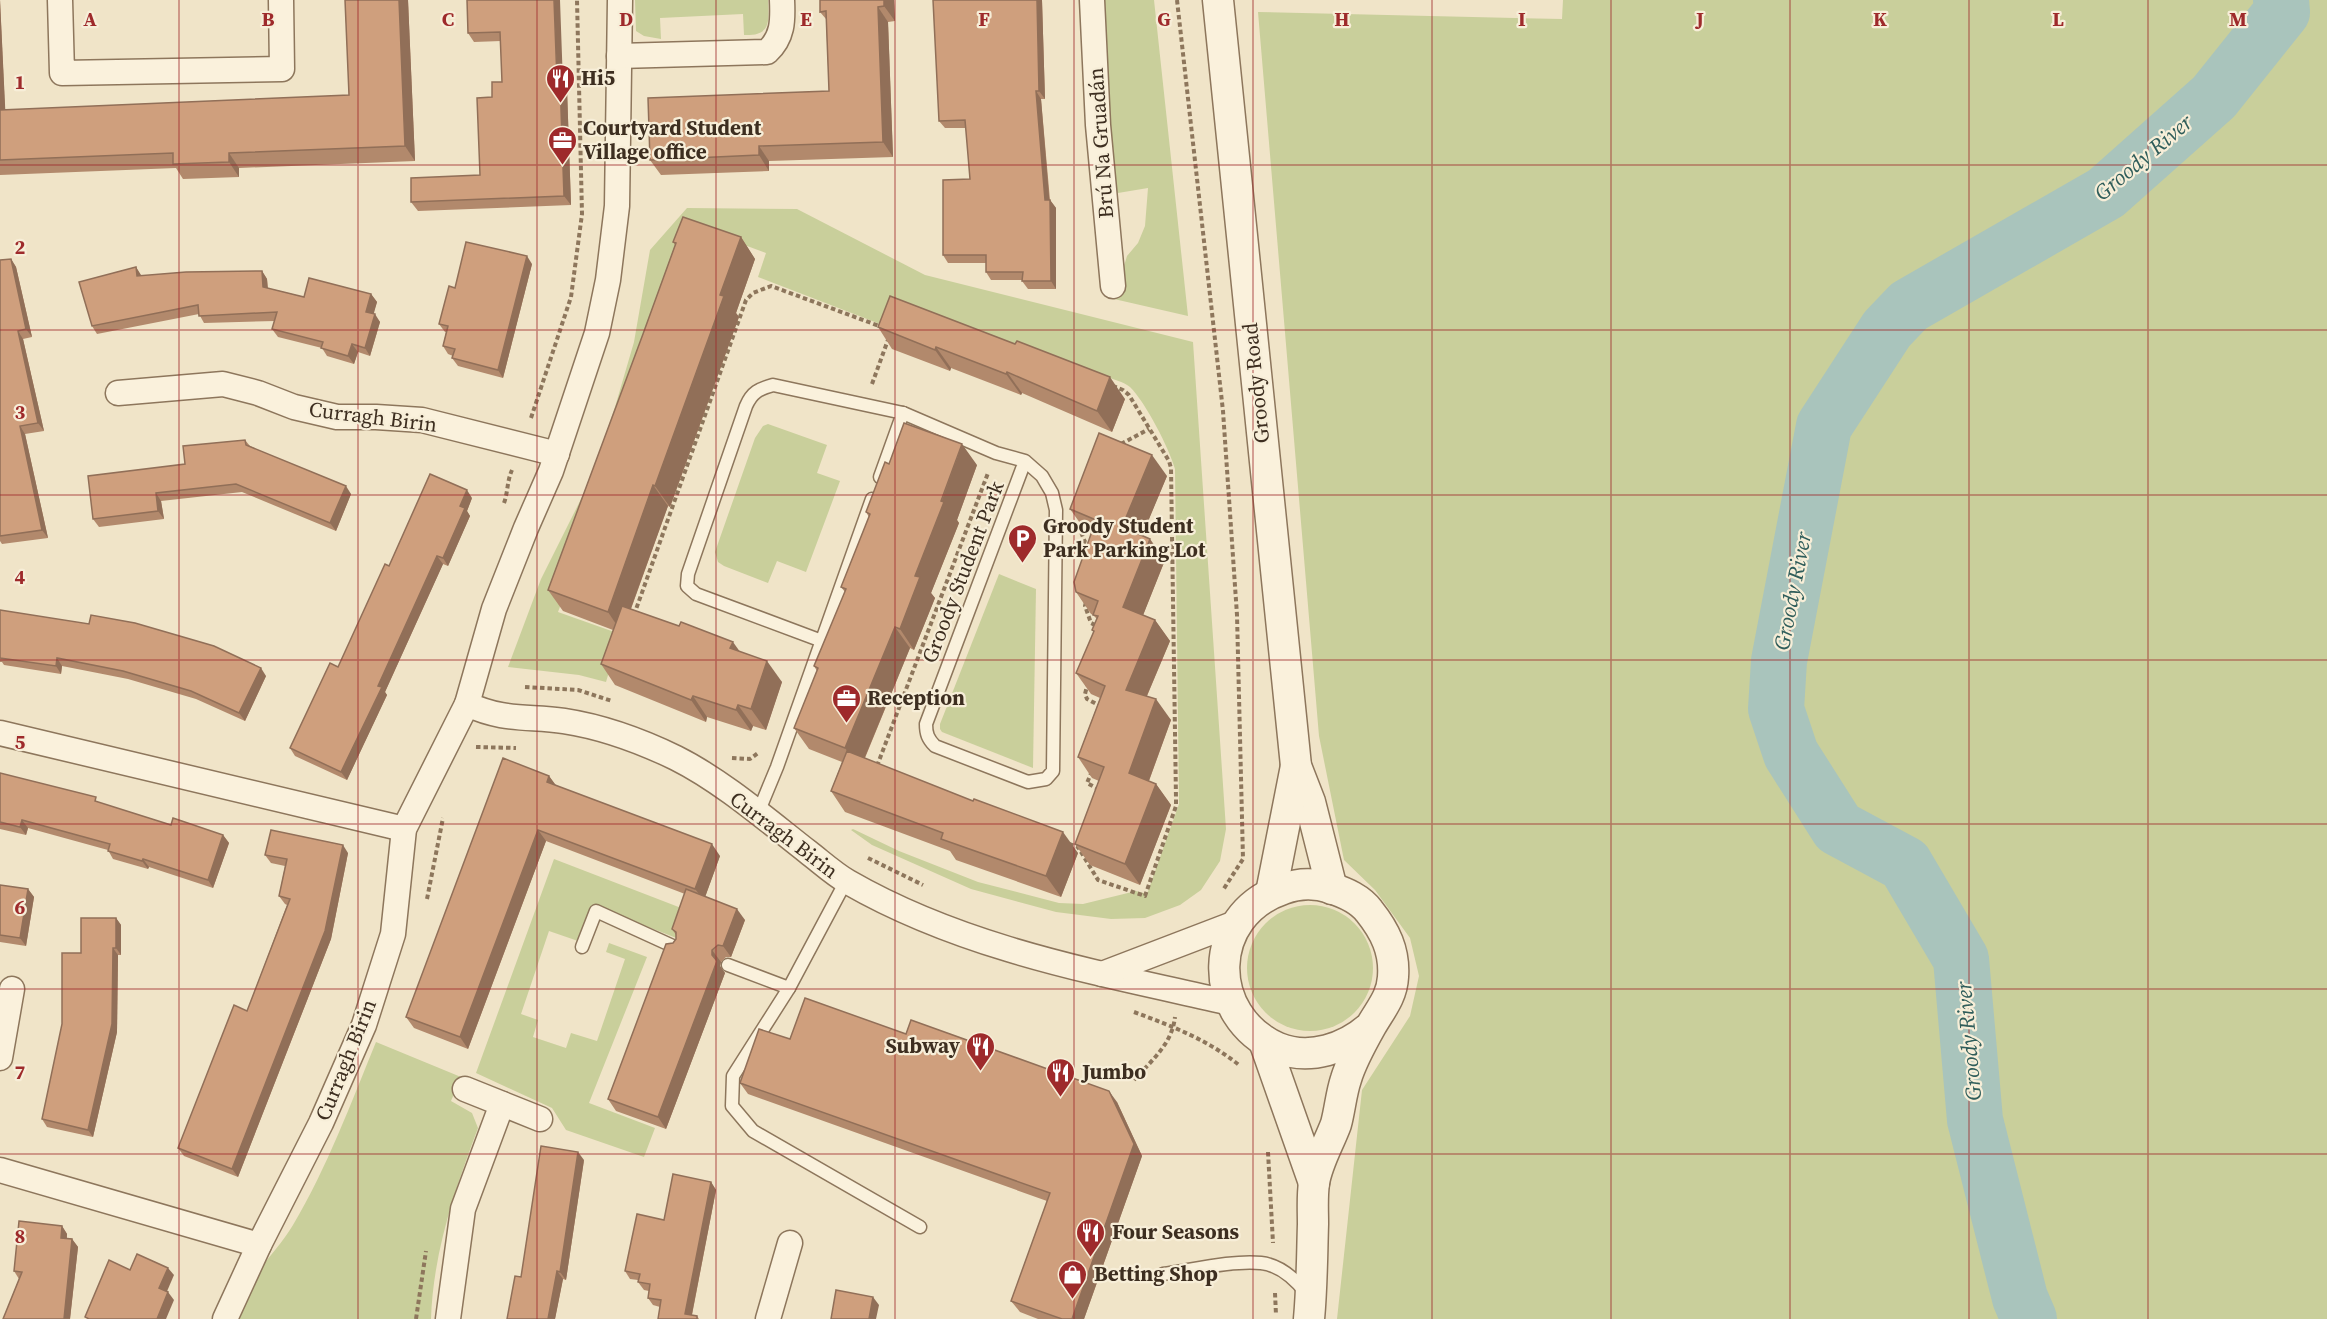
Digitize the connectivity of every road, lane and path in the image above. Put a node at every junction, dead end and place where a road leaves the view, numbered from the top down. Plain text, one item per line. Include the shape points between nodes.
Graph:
1 (60, 0) edge
2 (280, 0) edge
3 (577, 0) edge
4 (620, 0) edge
5 (782, 0) edge
6 (1092, 0) edge
7 (1177, 0) edge
8 (1218, 0) edge
9 (619, 56) junction
10 (1113, 286) dead end
11 (118, 393) dead end
12 (903, 413) junction
13 (1149, 429) dead end
14 (522, 444) junction
15 (1111, 449) edge
16 (557, 454) junction
17 (1025, 461) junction
18 (500, 513) dead end
19 (1085, 521) edge
20 (1095, 546) edge
21 (1089, 594) edge
22 (1100, 627) edge
23 (822, 641) junction
24 (1089, 679) edge
25 (467, 704) junction
26 (1104, 708) edge
27 (0, 733) edge
28 (474, 747) dead end
29 (522, 748) dead end
30 (1094, 763) edge
31 (1296, 766) junction
32 (1106, 793) edge
33 (758, 813) junction
34 (404, 829) junction
35 (1091, 851) edge
36 (866, 857) dead end
37 (1087, 862) edge
38 (846, 881) junction
39 (926, 886) dead end
40 (1332, 889) junction
41 (1271, 893) junction
42 (1221, 894) dead end
43 (1238, 922) junction
44 (582, 947) dead end
45 (677, 948) edge
46 (728, 965) dead end
47 (1102, 974) junction
48 (789, 988) junction
49 (12, 989) dead end
50 (1231, 1003) junction
51 (1370, 1027) junction
52 (1264, 1041) junction
53 (0, 1058) edge
54 (1242, 1068) dead end
55 (1134, 1080) dead end
56 (465, 1089) dead end
57 (502, 1104) junction
58 (540, 1119) dead end
59 (1268, 1149) dead end
60 (0, 1170) edge
61 (1314, 1183) junction
62 (920, 1227) dead end
63 (790, 1243) dead end
64 (259, 1245) junction
65 (1274, 1267) junction
66 (1163, 1274) dead end
67 (1310, 1309) edge
68 (225, 1319) edge
69 (448, 1319) edge
70 (768, 1319) edge
71 (1276, 1319) edge

1 - 2 street via 62,73 282,69
3 - 14 path via 582,214 571,297
4 - 9 street
5 - 9 street via 781,33 767,52
6 - 10 street, Brú Na Gruadán via 1098,125
7 - 42 path via 1223,411 1237,615 1243,859
8 - 31 street, Groody Road
9 - 16 street, Curragh Birin via 617,206 608,280 597,333
11 - 14 street, Curragh Birin via 223,384 337,417 422,420
12 - 17 lane, Groody Student Park via 996,453
12 - 23 lane
12 - 23 lane, Groody Student Park via 773,385 751,395 746,406 687,586 696,594
13 - 15 path
14 - 16 street, Curragh Birin
14 - 18 path
16 - 25 street, Curragh Birin via 495,609
17 - 17 lane, Groody Student Park via 1042,476 1056,510 1053,771 1046,778 1028,782 935,746 929,741 926,724
19 - 20 path via 1081,532 1085,542
21 - 22 path via 1085,606 1091,623
23 - 33 lane
24 - 26 path via 1085,688 1087,699
25 - 33 street, Curragh Birin via 505,717 564,721 632,739 697,770
25 - 34 street, Curragh Birin
27 - 34 street
28 - 29 path
30 - 32 path via 1087,783
31 - 40 street via 1310,802
31 - 41 street
33 - 38 street, Curragh Birin
34 - 64 street, Curragh Birin via 393,934 364,1025 321,1123
35 - 37 path
36 - 39 path
38 - 47 street, Curragh Birin via 892,905 991,945
38 - 48 lane
40 - 41 street via 1307,884
40 - 51 street via 1365,906 1383,929 1392,953 1393,979 1386,1005
41 - 43 street
43 - 47 street
43 - 50 street via 1229,939 1224,967
44 - 45 lane via 596,911
46 - 48 lane
47 - 50 street, Curragh Birin
48 - 62 lane via 733,1077 732,1106 753,1131
49 - 53 street
50 - 52 street via 1241,1020
51 - 52 street via 1340,1048 1304,1054
51 - 61 street via 1349,1069 1336,1122
52 - 61 street
54 - 55 path via 1219,1048 1174,1027 1166,1045
56 - 57 street
57 - 58 street
57 - 69 street via 463,1209
59 - 65 path
60 - 64 street
61 - 67 street
63 - 70 street
64 - 68 street, Curragh Birin
65 - 66 lane via 1246,1263
65 - 67 lane via 1298,1283
65 - 71 path

